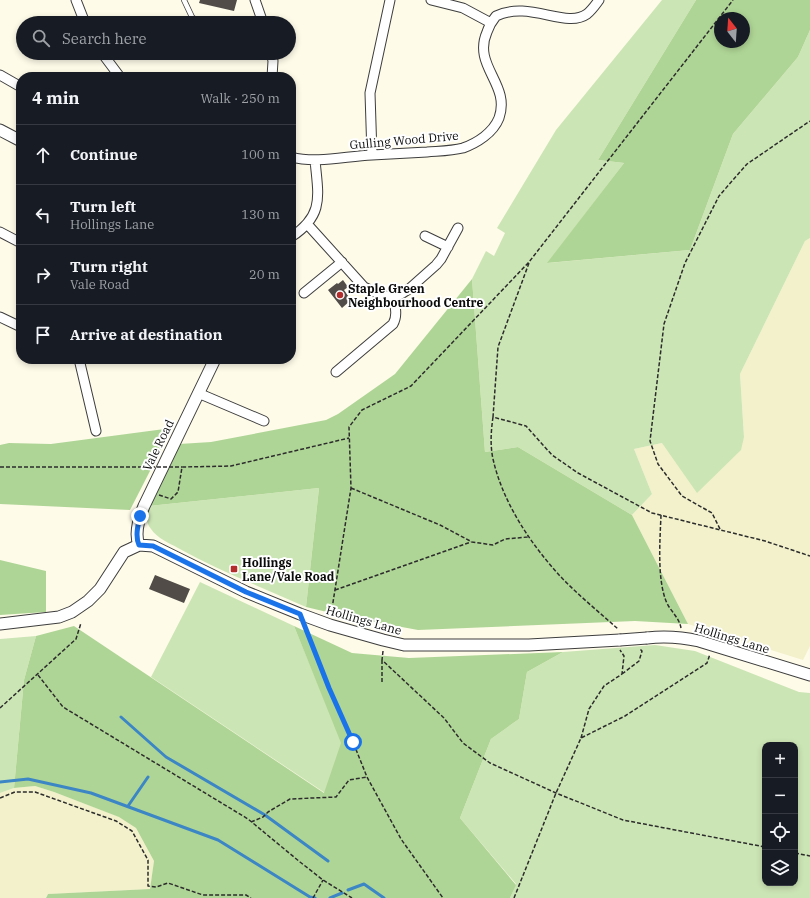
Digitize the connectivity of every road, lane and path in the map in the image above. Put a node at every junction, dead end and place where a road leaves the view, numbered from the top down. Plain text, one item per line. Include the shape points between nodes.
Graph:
1 (76, 0) edge
2 (184, 0) edge
3 (255, 0) edge
4 (390, 0) edge
5 (431, 0) edge
6 (599, 0) edge
7 (733, 0) edge
8 (82, 16) edge
9 (192, 16) edge
10 (261, 16) edge
11 (491, 23) junction
12 (107, 60) edge
13 (273, 60) edge
14 (116, 72) edge
15 (272, 72) edge
16 (0, 75) edge
17 (16, 84) edge
18 (810, 121) edge
19 (0, 130) edge
20 (16, 138) edge
21 (372, 155) junction
22 (296, 158) edge
23 (315, 160) junction
24 (308, 225) junction
25 (458, 228) dead end
26 (0, 232) edge
27 (296, 233) edge
28 (425, 236) dead end
29 (16, 241) edge
30 (448, 247) junction
31 (342, 262) junction
32 (529, 262) junction
33 (304, 293) dead end
34 (393, 296) junction
35 (0, 316) edge
36 (16, 323) edge
37 (80, 364) edge
38 (212, 364) edge
39 (336, 372) dead end
40 (198, 393) junction
41 (492, 417) junction
42 (264, 421) dead end
43 (96, 431) dead end
44 (349, 438) dead end
45 (0, 467) edge
46 (182, 467) junction
47 (351, 488) junction
48 (150, 493) junction
49 (661, 515) junction
50 (720, 530) junction
51 (528, 537) junction
52 (472, 542) junction
53 (139, 545) junction
54 (810, 556) edge
55 (335, 590) junction
56 (300, 614) junction
57 (81, 623) dead end
58 (0, 624) edge
59 (330, 625) junction
60 (617, 637) junction
61 (683, 637) junction
62 (383, 640) junction
63 (636, 645) dead end
64 (713, 645) junction
65 (382, 660) junction
66 (622, 674) junction
67 (38, 675) junction
68 (810, 675) edge
69 (382, 682) dead end
70 (0, 708) edge
71 (581, 738) junction
72 (367, 777) junction
73 (556, 793) junction
74 (0, 798) edge
75 (251, 822) junction
76 (762, 846) edge
77 (798, 854) edge
78 (810, 856) edge
79 (323, 880) junction
80 (250, 898) edge
81 (313, 898) edge
82 (352, 898) edge
83 (443, 898) edge
84 (514, 898) edge

1 - 8 street
2 - 9 lane
3 - 10 street
4 - 21 street via 370,93
5 - 11 street via 463,8
6 - 11 street, Gulling Wood Drive via 588,14 580,17 526,4 506,9
7 - 32 path
11 - 21 street, Gulling Wood Drive via 483,42 484,59 501,96 501,110 492,128 474,144 448,151
12 - 14 street
13 - 15 street
16 - 17 street
18 - 50 path via 747,164 719,196 685,264 664,324 650,440 658,464 682,496 712,513
19 - 20 street
21 - 23 street, Gulling Wood Drive
22 - 23 street, Gulling Wood Drive
23 - 24 street via 317,208
24 - 27 street
24 - 31 street
25 - 30 street
26 - 29 street
28 - 30 street
30 - 34 street via 436,265 409,289
31 - 33 street
31 - 34 street via 364,287 383,296
32 - 41 path via 498,347
32 - 47 path via 411,386 362,410 349,427
34 - 39 street via 396,313 393,324
35 - 36 street
37 - 43 street
38 - 40 street, Vale Road
40 - 42 street
40 - 48 street, Vale Road
41 - 49 path via 526,426 552,455 578,474 652,513
41 - 51 path via 493,458 504,495
44 - 46 path via 231,466
45 - 46 path, bridge
46 - 48 path via 178,492 171,499
47 - 52 path via 440,525
47 - 55 path
48 - 53 street, Vale Road via 137,527
49 - 50 path
49 - 61 path via 661,581 666,602 680,622
50 - 54 path
51 - 52 path via 505,539 493,545
51 - 60 path via 560,577
52 - 55 path
53 - 56 street, Hollings Lane via 153,546 246,592
53 - 58 street via 124,552 100,589 72,612 59,617
55 - 59 path
56 - 59 street, Hollings Lane
56 - 72 path
57 - 67 path via 76,639
59 - 62 street, Hollings Lane
60 - 61 street, Hollings Lane, bridge
60 - 62 street, Hollings Lane via 529,645 404,645
60 - 66 path via 624,656
61 - 64 street, Hollings Lane
62 - 65 path
63 - 66 path via 642,651 639,662
64 - 68 street, Hollings Lane
64 - 71 path via 707,663 625,716
65 - 69 path
65 - 73 path via 444,718 464,743 490,763
66 - 71 path via 604,686 589,709
67 - 70 path
67 - 75 path via 63,707
71 - 73 path
72 - 75 path via 349,780 336,797 290,799
72 - 83 path via 401,839
73 - 76 path via 623,820
73 - 84 path
74 - 80 path via 15,792 35,792 116,821 132,832 148,860 148,886 156,887 168,883 203,895 246,895
75 - 79 path
77 - 78 path
79 - 81 path
79 - 82 path

